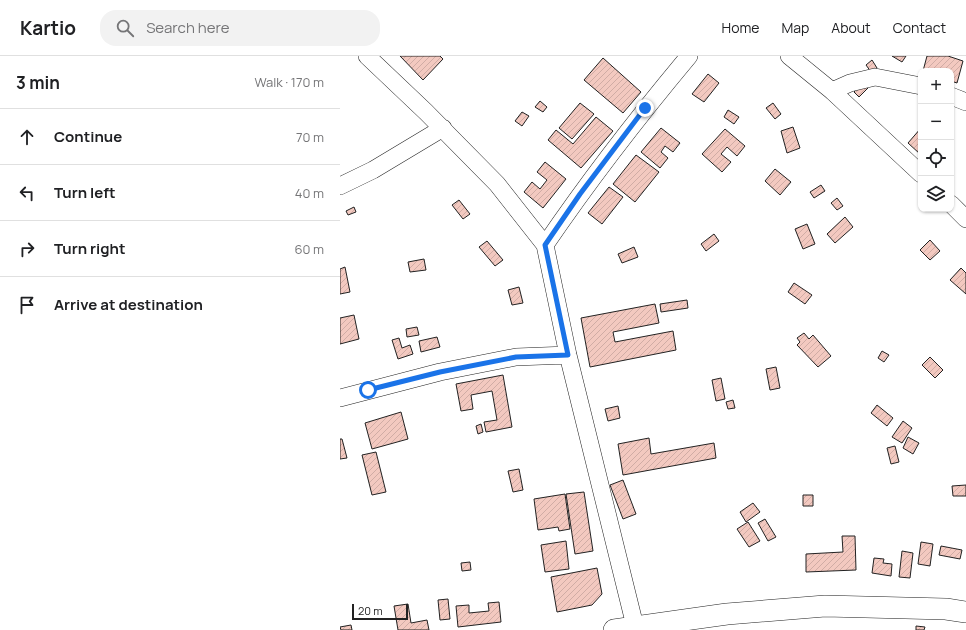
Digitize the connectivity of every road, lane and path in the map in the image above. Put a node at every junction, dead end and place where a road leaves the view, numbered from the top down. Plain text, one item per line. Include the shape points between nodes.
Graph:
1 (367, 56) edge
2 (689, 56) edge
3 (789, 56) edge
4 (918, 85) edge
5 (832, 91) junction
6 (954, 97) edge
7 (966, 102) edge
8 (443, 128) junction
9 (918, 171) edge
10 (340, 186) edge
11 (954, 207) edge
12 (966, 219) edge
13 (545, 245) junction
14 (568, 355) junction
15 (340, 398) edge
16 (966, 612) edge
17 (635, 626) junction
18 (614, 630) edge

1 - 8 street
2 - 13 street via 645,108
3 - 5 street
4 - 5 street via 875,76
5 - 9 street
6 - 7 street
8 - 10 street via 373,170
8 - 13 street via 498,184
11 - 12 street
13 - 14 street
14 - 15 street via 516,357 440,372
14 - 17 street
16 - 17 street via 946,609 825,606 727,614
17 - 18 street

